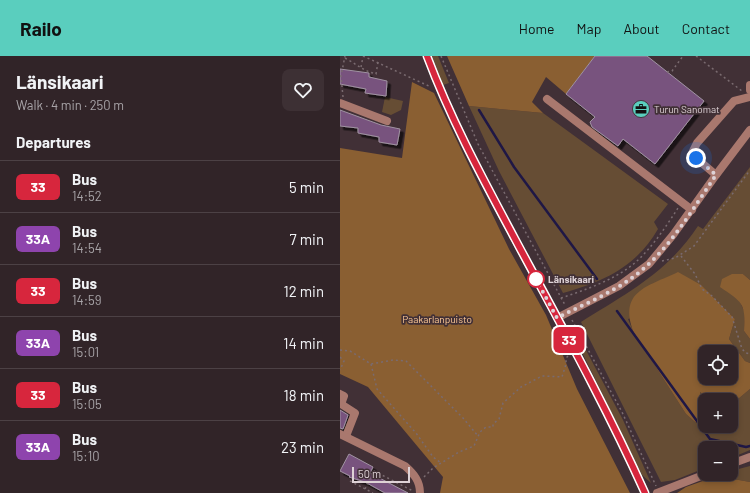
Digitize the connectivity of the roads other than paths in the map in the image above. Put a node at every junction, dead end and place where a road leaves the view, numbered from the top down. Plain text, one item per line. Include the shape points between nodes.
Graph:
1 (427, 56) edge
2 (750, 85) edge
3 (748, 93) edge
4 (547, 99) dead end
5 (342, 104) edge
6 (387, 121) dead end
7 (750, 130) edge
8 (716, 175) junction
9 (692, 210) junction
10 (557, 318) junction
11 (340, 394) edge
12 (343, 435) edge
13 (750, 457) edge
14 (738, 461) edge
15 (698, 477) edge
16 (420, 493) edge
17 (645, 493) edge
18 (658, 493) edge

1 - 10 street via 486,186
2 - 3 street
3 - 8 street via 734,101 697,142 694,151 696,158
4 - 9 street
5 - 6 street
7 - 8 street
8 - 9 street
9 - 10 street via 649,264 619,286
10 - 17 street via 617,431
11 - 12 street via 344,396 341,404 355,413
12 - 16 street via 405,466 418,481
13 - 14 street
15 - 18 street

